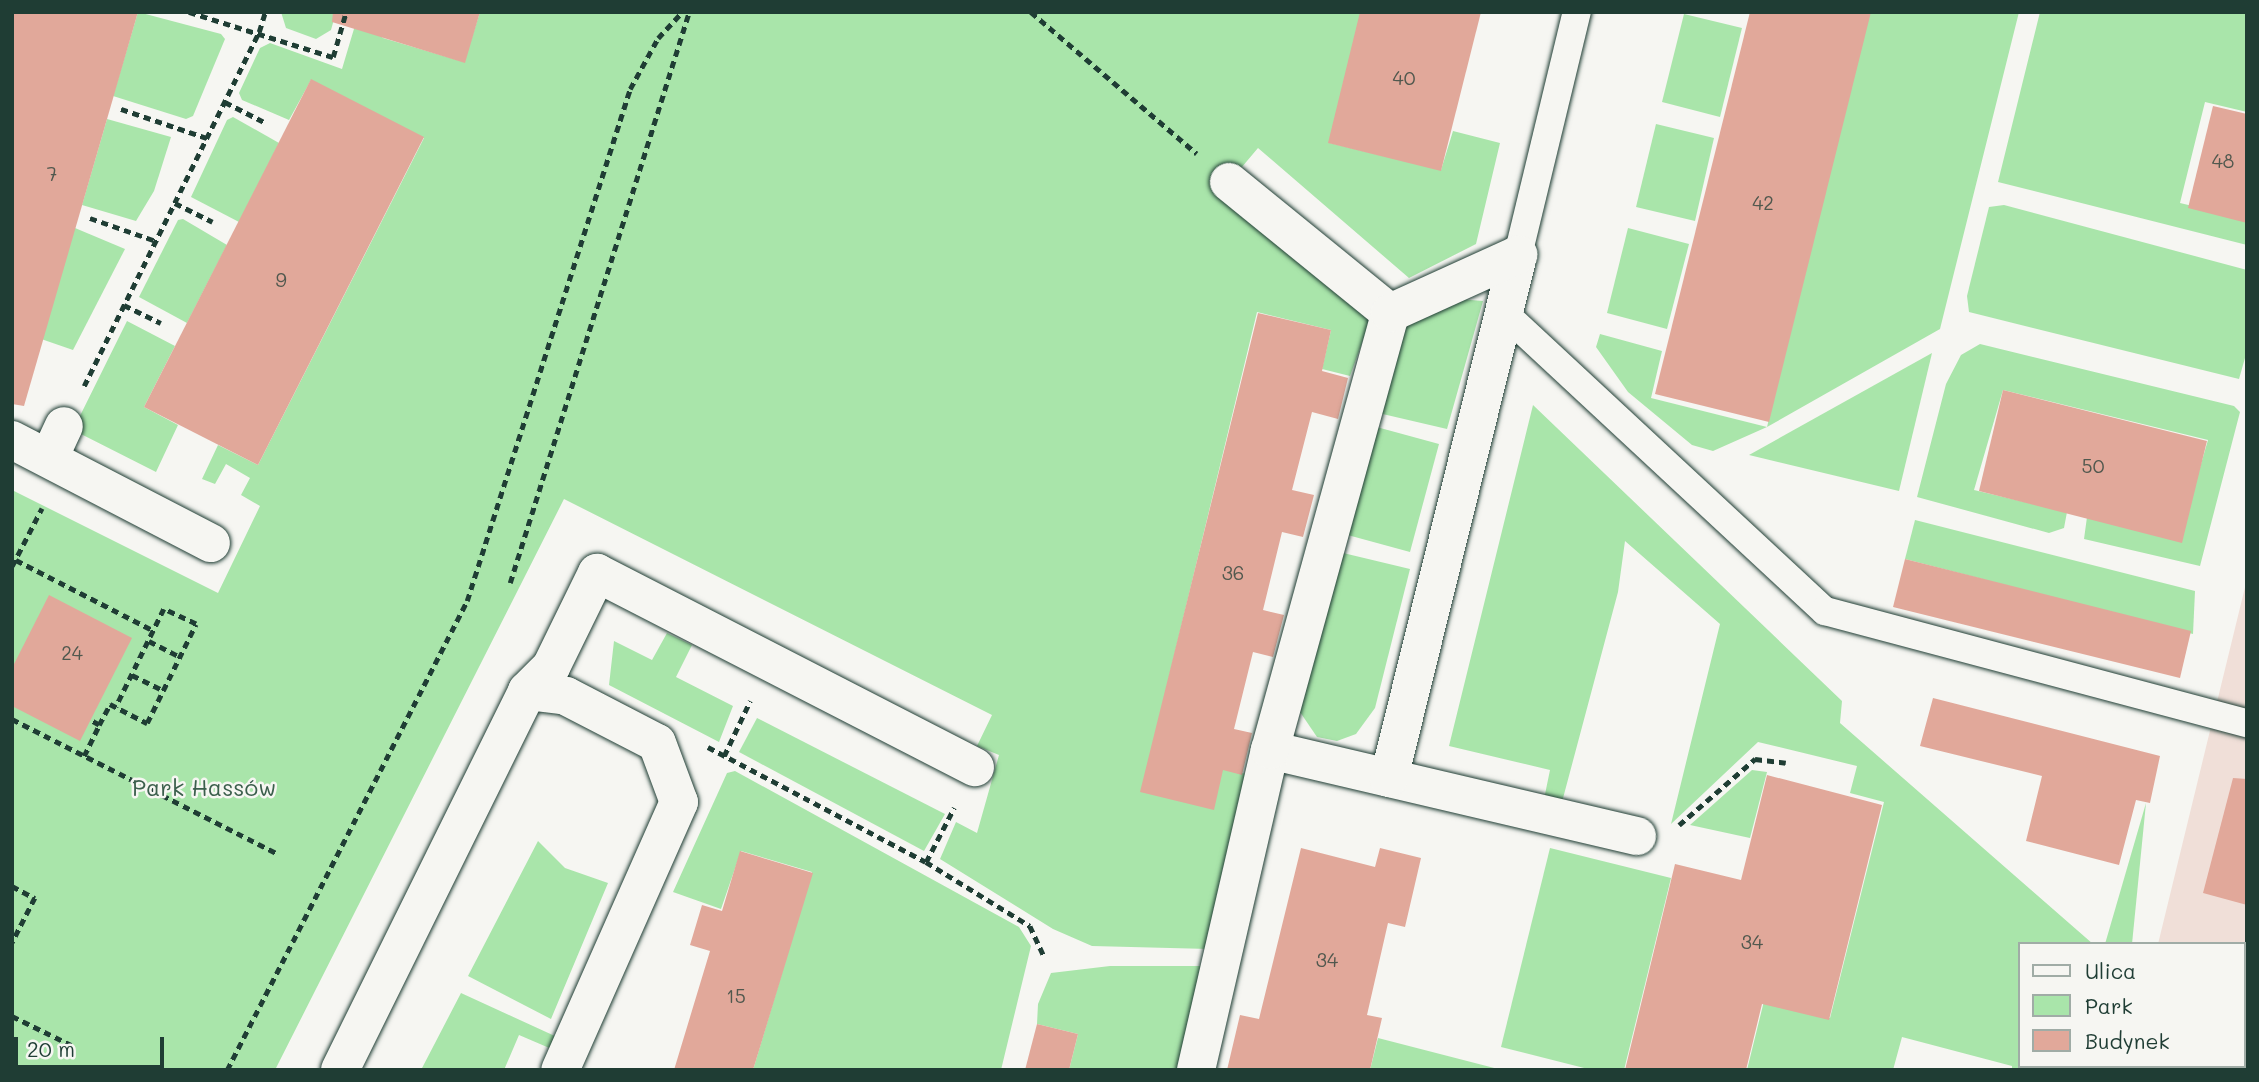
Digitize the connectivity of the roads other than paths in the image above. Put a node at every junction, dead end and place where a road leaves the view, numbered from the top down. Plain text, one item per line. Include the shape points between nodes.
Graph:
1 (1577, 12) edge
2 (1229, 182) road end
3 (1518, 255) junction
4 (1390, 313) junction
5 (1504, 313) junction
6 (12, 440) edge
7 (211, 543) dead end
8 (527, 691) junction
9 (2247, 723) edge
10 (1270, 750) junction
11 (975, 767) road end
12 (1389, 778) junction
13 (1637, 836) road end
14 (340, 1070) edge
15 (560, 1070) edge
16 (1196, 1070) edge

1 - 3 lane
2 - 4 street
3 - 4 street
3 - 5 street
4 - 10 street
5 - 9 lane via 1825,611
5 - 12 street
6 - 7 street via 56,442
8 - 11 street via 551,667 597,573
8 - 14 street
8 - 15 street via 566,696 657,743 678,802
10 - 12 street
10 - 16 street
12 - 13 street

